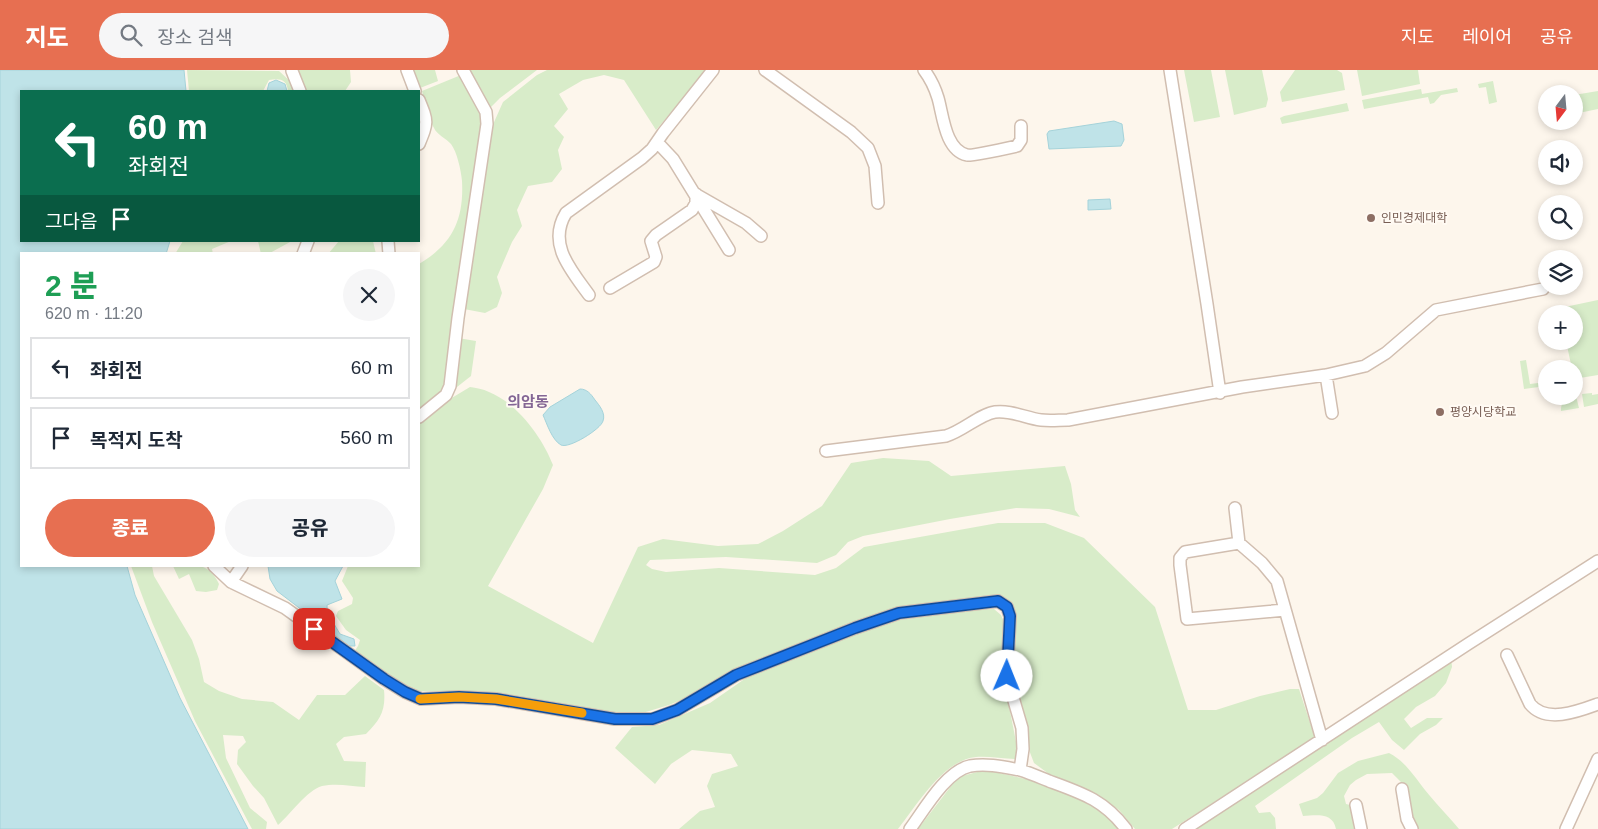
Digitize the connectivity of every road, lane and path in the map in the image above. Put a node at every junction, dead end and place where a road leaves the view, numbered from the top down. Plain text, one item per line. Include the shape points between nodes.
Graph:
1 (407, 70) edge
2 (463, 70) edge
3 (713, 70) edge
4 (765, 70) edge
5 (924, 70) edge
6 (1170, 70) edge
7 (292, 71) edge
8 (300, 90) edge
9 (415, 90) edge
10 (420, 103) edge
11 (1021, 126) dead end
12 (420, 141) edge
13 (656, 142) junction
14 (696, 194) junction
15 (878, 203) dead end
16 (761, 236) dead end
17 (729, 250) dead end
18 (610, 288) dead end
19 (1538, 290) edge
20 (589, 295) dead end
21 (1326, 375) junction
22 (1220, 393) junction
23 (1332, 413) dead end
24 (420, 416) edge
25 (826, 451) dead end
26 (1235, 508) dead end
27 (1239, 543) junction
28 (1598, 561) edge
29 (215, 567) edge
30 (241, 567) edge
31 (231, 582) junction
32 (1285, 610) junction
33 (1507, 655) dead end
34 (1598, 704) edge
35 (1322, 740) junction
36 (1598, 758) edge
37 (1020, 770) junction
38 (1402, 788) dead end
39 (1356, 805) dead end
40 (910, 829) edge
41 (1126, 829) edge
42 (1185, 829) edge
43 (1360, 829) edge
44 (1412, 829) edge
45 (1566, 829) edge

1 - 9 street
2 - 24 street via 486,112 487,124 450,386 446,395
3 - 13 street
4 - 15 street via 868,148 875,166
5 - 11 street via 938,96 950,141 967,155 1017,146 1021,140
6 - 22 street
7 - 8 street
10 - 12 street via 426,121
13 - 14 street via 673,159
13 - 20 street via 642,158 566,213 560,223 559,238 564,260
14 - 16 street via 746,222
14 - 17 street
14 - 18 street via 692,210 652,241 654,262
19 - 21 street via 1436,310 1372,362
21 - 22 street
21 - 23 street
22 - 25 street via 1068,420 1043,421 1008,412 994,412 946,436
26 - 27 street
27 - 32 street via 1277,581
27 - 32 street via 1182,554 1180,565 1187,619
28 - 35 street
29 - 31 street
30 - 31 street
31 - 37 street via 285,608 384,679 421,699 496,699 615,719 661,716 685,706 736,675 899,613 998,601 1007,607 1010,616 1007,676 1022,728
32 - 35 street
33 - 34 street via 1535,710 1551,714 1574,713
35 - 42 street
36 - 45 street
37 - 40 street via 990,765 969,766 951,776
37 - 41 street via 1093,798 1115,814
38 - 44 street
39 - 43 street

